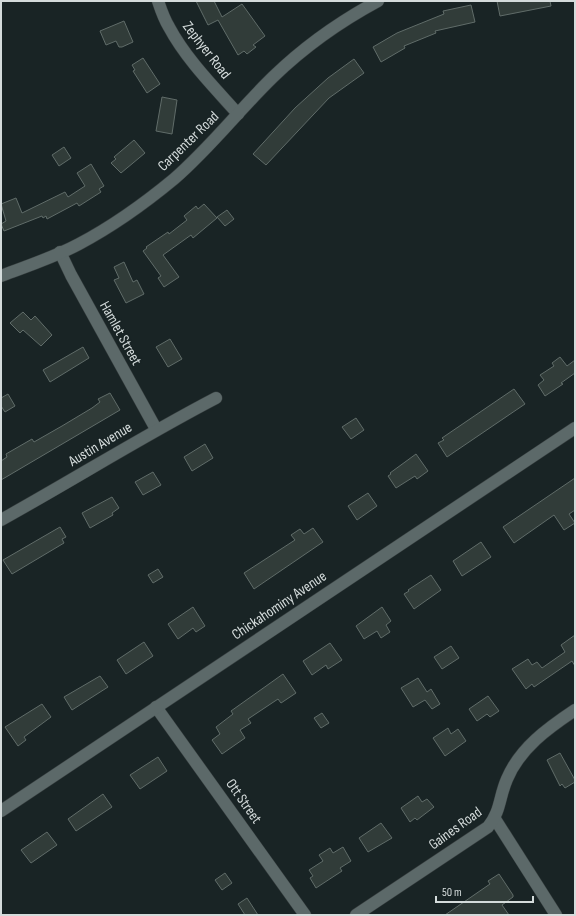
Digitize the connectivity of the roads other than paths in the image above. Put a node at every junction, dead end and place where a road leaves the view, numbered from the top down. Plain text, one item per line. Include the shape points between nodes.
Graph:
1 (158, 1) edge
2 (378, 1) edge
3 (238, 114) junction
4 (60, 252) junction
5 (1, 276) edge
6 (216, 398) dead end
7 (575, 428) edge
8 (156, 429) junction
9 (1, 520) edge
10 (156, 707) junction
11 (575, 710) edge
12 (1, 811) edge
13 (495, 819) junction
14 (305, 915) edge
15 (356, 915) edge
16 (556, 915) edge

1 - 3 street, Zephyer Road via 176,40
2 - 3 street, Carpenter Road via 350,16 302,51
3 - 4 street, Carpenter Road via 175,178 143,203 79,244
4 - 5 street, Carpenter Road
4 - 8 street, Hamlet Street
6 - 8 street, Austin Avenue
7 - 10 street, Chickahominy Avenue
8 - 9 street, Austin Avenue
10 - 12 street, Chickahominy Avenue
10 - 14 street, Ott Street
11 - 13 street, Gaines Road via 540,735 520,756 506,780
13 - 15 street, Gaines Road via 488,827
13 - 16 street

